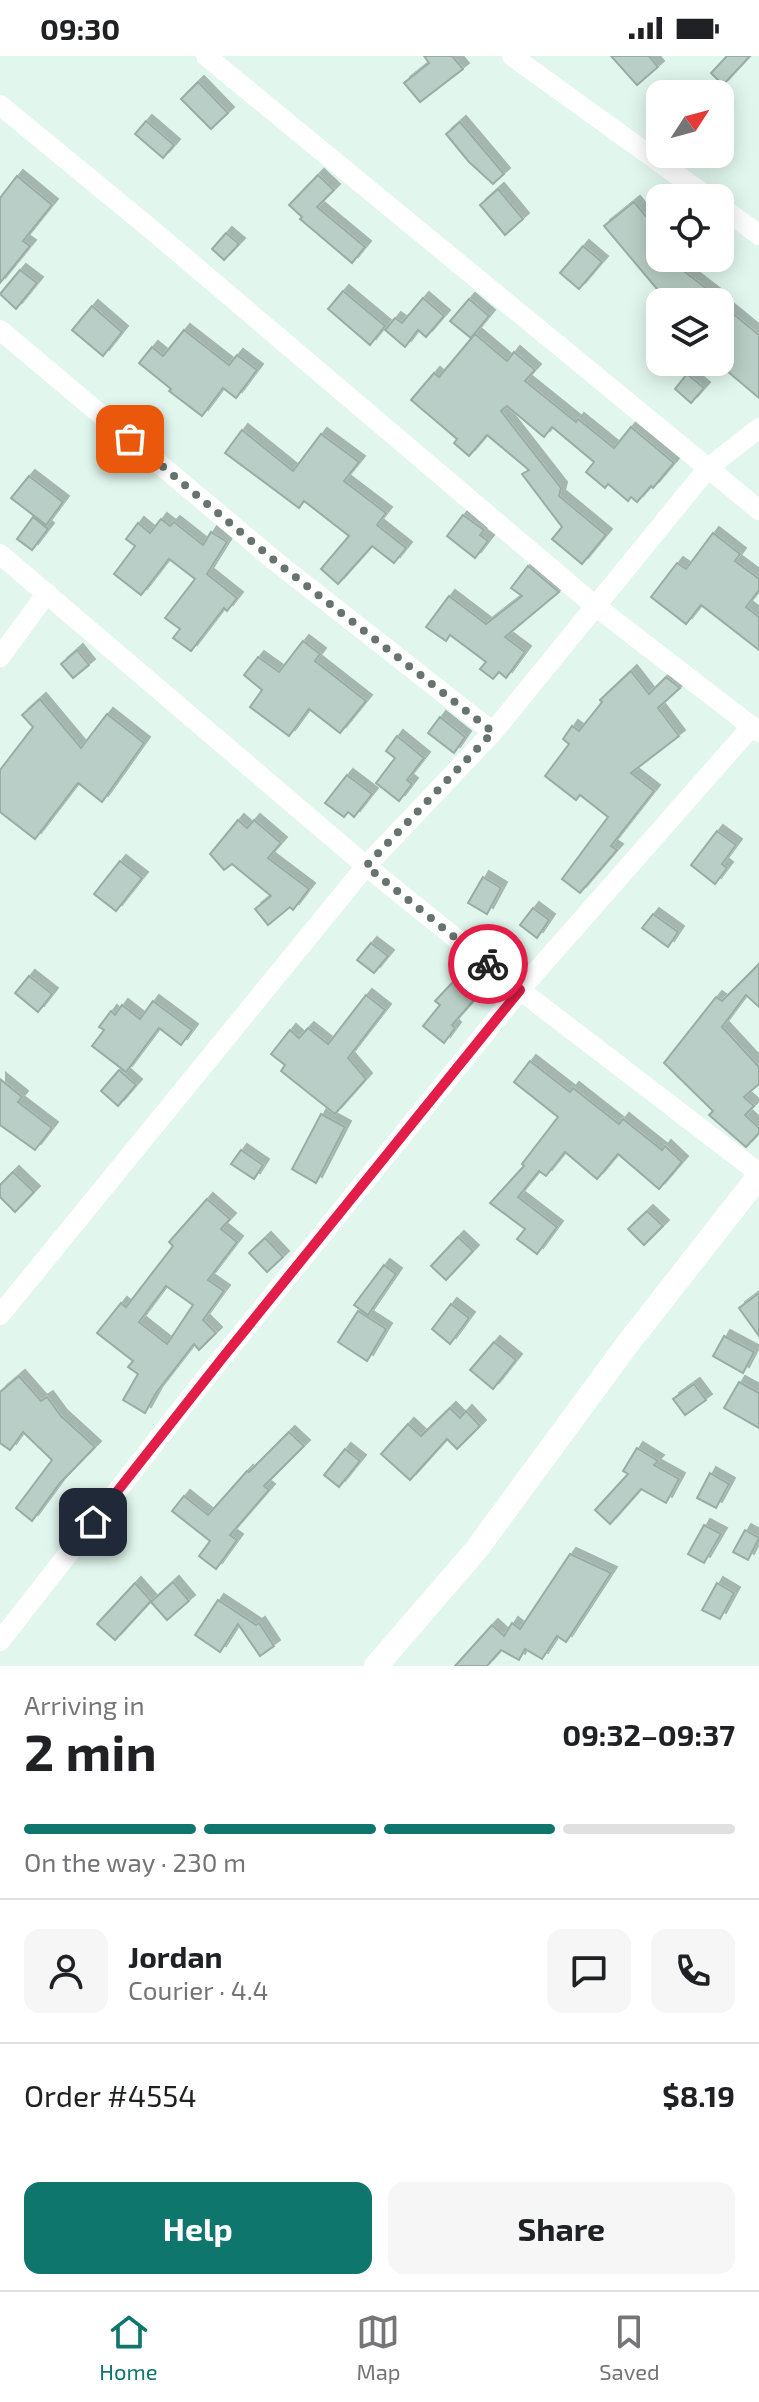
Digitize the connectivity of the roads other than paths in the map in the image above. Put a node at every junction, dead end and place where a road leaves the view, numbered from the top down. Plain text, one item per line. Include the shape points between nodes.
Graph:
1 (206, 56) edge
2 (512, 56) edge
3 (0, 105) edge
4 (690, 184) edge
5 (734, 216) edge
6 (759, 235) edge
7 (0, 330) edge
8 (759, 428) edge
9 (708, 468) junction
10 (759, 510) edge
11 (0, 554) edge
12 (47, 593) junction
13 (594, 605) junction
14 (0, 657) edge
15 (756, 729) edge
16 (493, 732) junction
17 (366, 866) junction
18 (520, 990) junction
19 (759, 1174) edge
20 (0, 1315) edge
21 (0, 1641) edge
22 (376, 1666) edge

1 - 9 street
2 - 4 street
3 - 13 street
5 - 6 street
7 - 16 street via 275,561
8 - 9 street
9 - 10 street
9 - 13 street
11 - 12 street
12 - 14 street
12 - 17 street
13 - 15 street
13 - 16 street
15 - 18 street
16 - 17 street
17 - 18 street
17 - 20 street
18 - 19 street
18 - 21 street
19 - 22 street via 476,1550

